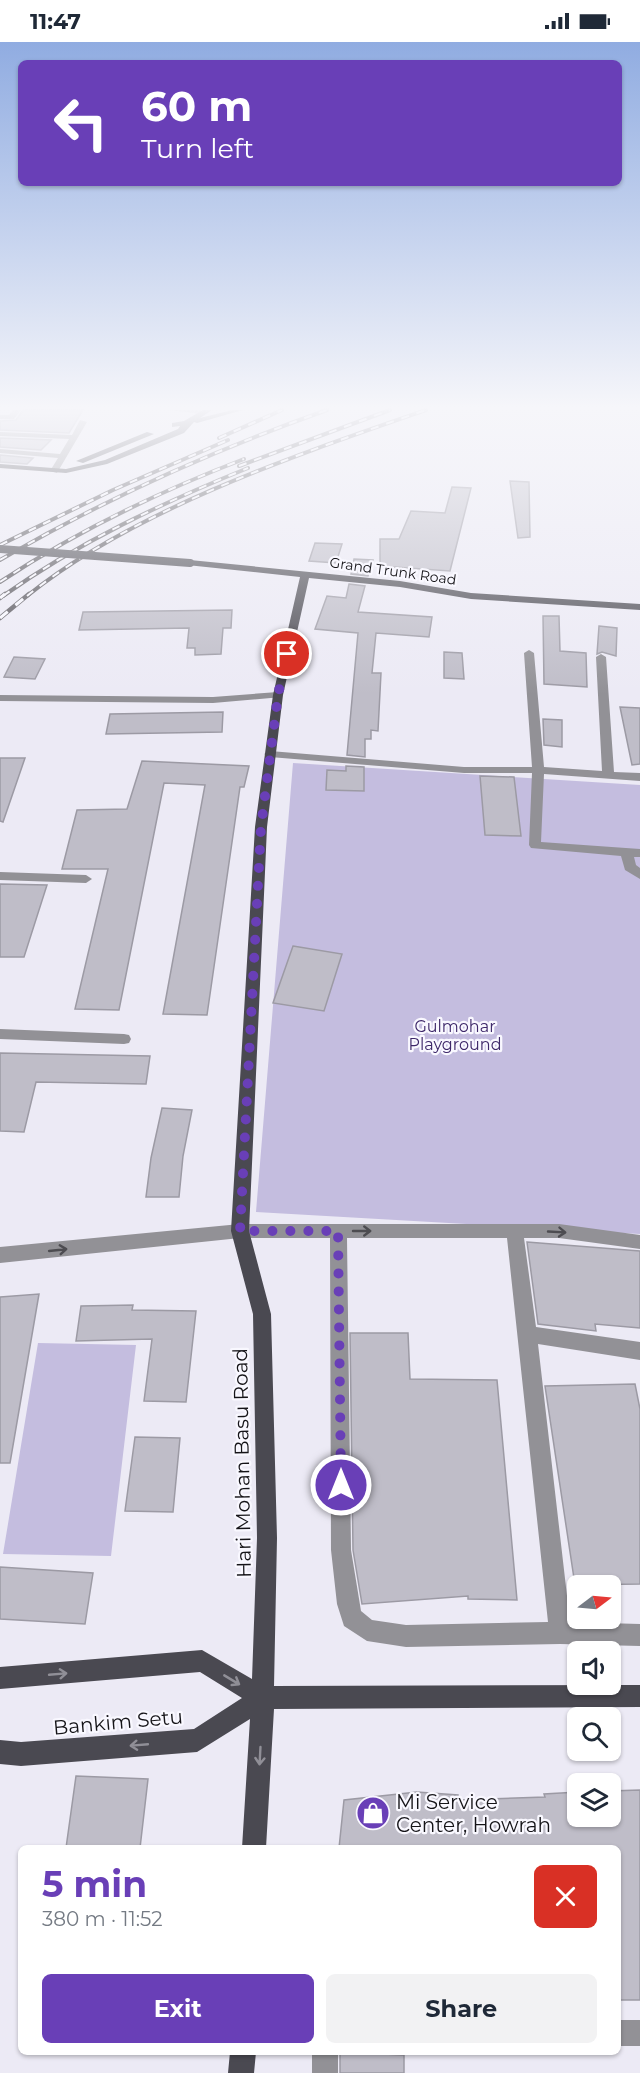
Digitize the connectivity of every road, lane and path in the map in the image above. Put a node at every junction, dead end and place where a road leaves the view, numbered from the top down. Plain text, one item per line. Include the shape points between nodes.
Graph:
1 (0, 549) edge
2 (305, 574) junction
3 (640, 607) edge
4 (529, 653) dead end
5 (601, 657) dead end
6 (278, 695) junction
7 (0, 698) edge
8 (270, 754) junction
9 (538, 770) junction
10 (608, 774) junction
11 (640, 777) edge
12 (634, 853) edge
13 (640, 875) edge
14 (0, 876) edge
15 (86, 879) dead end
16 (0, 1034) edge
17 (124, 1039) dead end
18 (240, 1231) junction
19 (338, 1231) junction
20 (515, 1231) junction
21 (640, 1242) edge
22 (0, 1255) edge
23 (527, 1334) junction
24 (640, 1351) edge
25 (560, 1633) junction
26 (640, 1635) edge
27 (0, 1678) edge
28 (640, 1696) edge
29 (263, 1698) junction
30 (0, 1752) edge
31 (254, 1845) edge
32 (621, 2033) edge
33 (640, 2033) edge
34 (243, 2055) edge
35 (326, 2055) edge
36 (241, 2073) edge
37 (325, 2073) edge

1 - 2 main road, Grand Trunk Road, bridge
2 - 3 main road, Grand Trunk Road via 471,596
2 - 6 main road, Hari Mohan Basu Road
4 - 9 street
5 - 10 street
6 - 7 street via 213,700
6 - 8 main road, Hari Mohan Basu Road
8 - 9 street via 464,770
8 - 18 main road, Hari Mohan Basu Road via 261,827
9 - 10 street
9 - 12 street via 535,845
10 - 11 street
12 - 13 street via 630,867
14 - 15 street
16 - 17 street
18 - 19 street
22 -> 18 street
18 - 29 main road, Hari Mohan Basu Road via 262,1314 267,1538
19 -> 20 street
19 - 25 street via 341,1550 352,1618 368,1630 406,1636
20 -> 21 street via 559,1231
20 - 23 street
23 - 24 street
23 - 25 street
25 - 26 street
27 -> 29 main road via 202,1662
28 - 29 main road
29 -> 30 main road, Bankim Setu via 198,1740 21,1754
29 -> 31 main road, Hari Mohan Basu Road
32 - 33 street
34 - 36 main road
35 - 37 street

